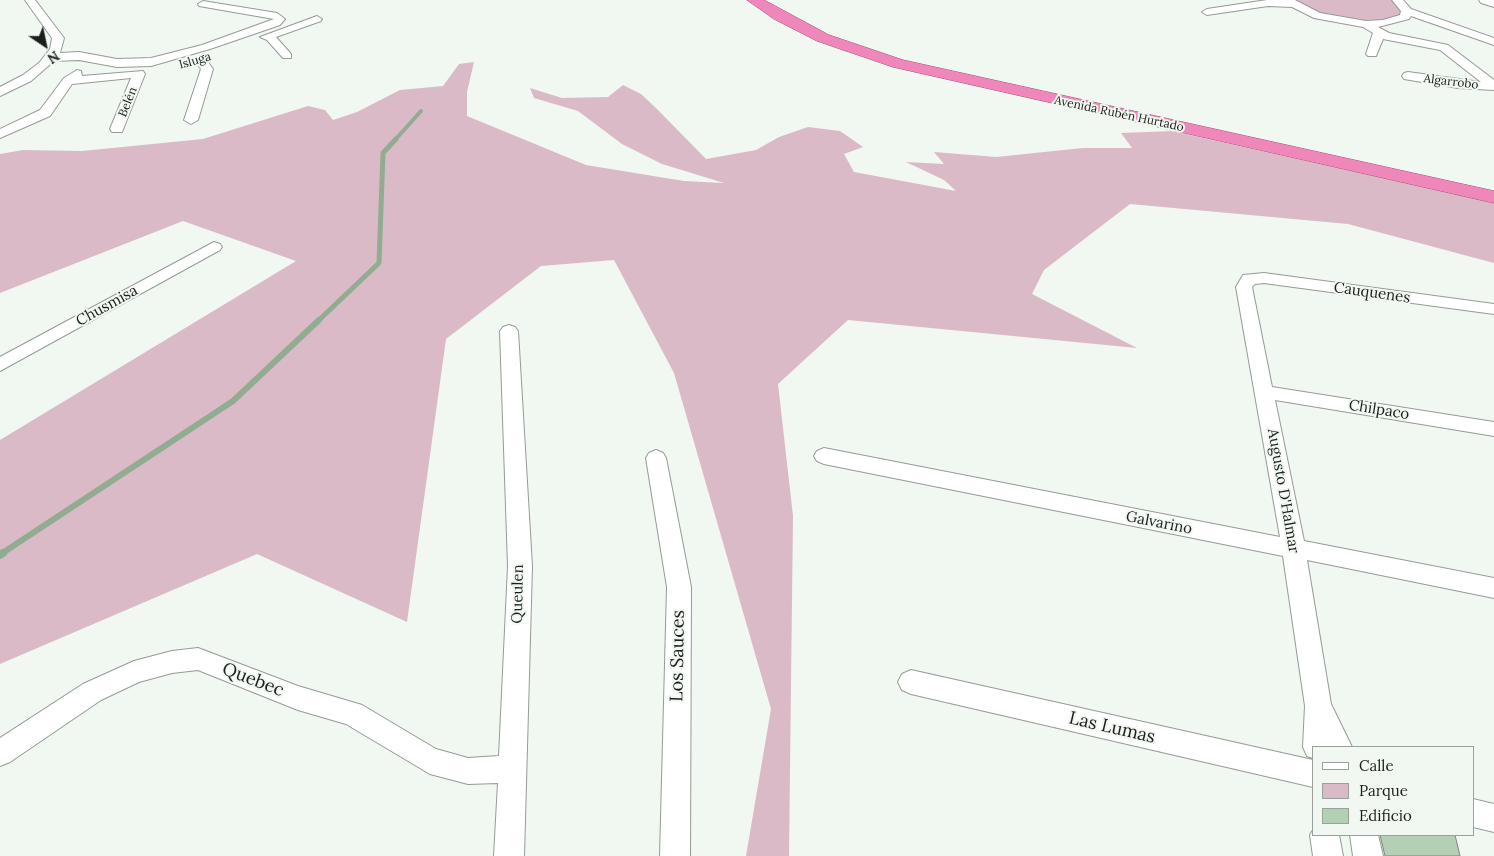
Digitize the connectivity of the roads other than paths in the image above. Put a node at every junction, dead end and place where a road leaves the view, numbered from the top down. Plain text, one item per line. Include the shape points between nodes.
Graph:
1 (30, 0) edge
2 (754, 0) edge
3 (768, 0) edge
4 (1397, 0) edge
5 (1486, 0) edge
6 (1290, 2) edge
7 (1494, 3) edge
8 (203, 4) dead end
9 (1407, 11) junction
10 (1207, 12) dead end
11 (317, 19) dead end
12 (1366, 24) junction
13 (206, 32) dead end
14 (1378, 33) junction
15 (269, 36) junction
16 (233, 37) junction
17 (1494, 42) edge
18 (1372, 54) dead end
19 (53, 56) junction
20 (287, 56) dead end
21 (201, 60) junction
22 (104, 62) junction
23 (139, 74) junction
24 (1408, 76) dead end
25 (68, 81) junction
26 (1494, 86) edge
27 (0, 92) edge
28 (191, 120) dead end
29 (116, 129) dead end
30 (0, 134) edge
31 (1494, 189) edge
32 (1494, 197) edge
33 (214, 247) dead end
34 (1249, 280) joint
35 (1494, 309) edge
36 (509, 332) dead end
37 (0, 365) edge
38 (1265, 392) junction
39 (1494, 429) edge
40 (824, 456) dead end
41 (656, 458) dead end
42 (1294, 550) junction
43 (1494, 588) edge
44 (911, 682) dead end
45 (1318, 706) junction
46 (1317, 746) edge
47 (1338, 746) edge
48 (0, 753) edge
49 (513, 769) junction
50 (1312, 774) edge
51 (1474, 813) edge
52 (1494, 818) edge
53 (1325, 836) edge
54 (1364, 836) edge
55 (509, 856) edge
56 (675, 856) edge
57 (1328, 856) edge
58 (1368, 856) edge

1 - 19 street via 58,38
2 - 32 highway, Avenida Rubén Hurtado via 815,34 893,62
3 - 31 highway, Avenida Rubén Hurtado via 828,32 909,59
4 - 9 street
5 - 7 street
6 - 10 street
6 - 12 street via 1318,16
8 - 16 street, Isluga via 280,19
9 - 12 street via 1405,17 1397,21
9 - 17 street
11 - 15 street, Isluga
12 - 14 street
13 - 16 street
14 - 18 street
14 - 26 street via 1444,47
15 - 20 street
15 - 21 street, Isluga
16 - 22 street, Isluga via 158,60
19 - 22 street, Isluga via 79,56
19 - 27 street via 27,78
21 - 23 street, Isluga
21 - 28 street via 207,69
22 - 25 street
23 - 25 street, Isluga
23 - 29 street, Belén
24 - 26 street, Algarrobo
25 - 30 street via 45,113
33 - 37 street, Chusmisa
34 - 35 street, Cauquenes via 1264,278
34 - 38 street, Augusto D'Halmar via 1244,287
36 - 49 street, Queulen via 520,566
38 - 39 street, Chilpaco
38 - 42 street, Augusto D'Halmar
40 - 42 street, Galvarino
41 - 56 street, Los Sauces via 679,587
42 - 43 street, Galvarino
42 - 45 street, Augusto D'Halmar
44 - 50 street, Las Lumas
45 - 46 street, Augusto D'Halmar
45 - 47 street, Augusto D'Halmar
48 - 49 street, Quebec via 92,692 134,672 198,659 298,698 353,714 430,761 468,772
49 - 55 street, Queulen
51 - 52 street
53 - 57 street
54 - 58 street

